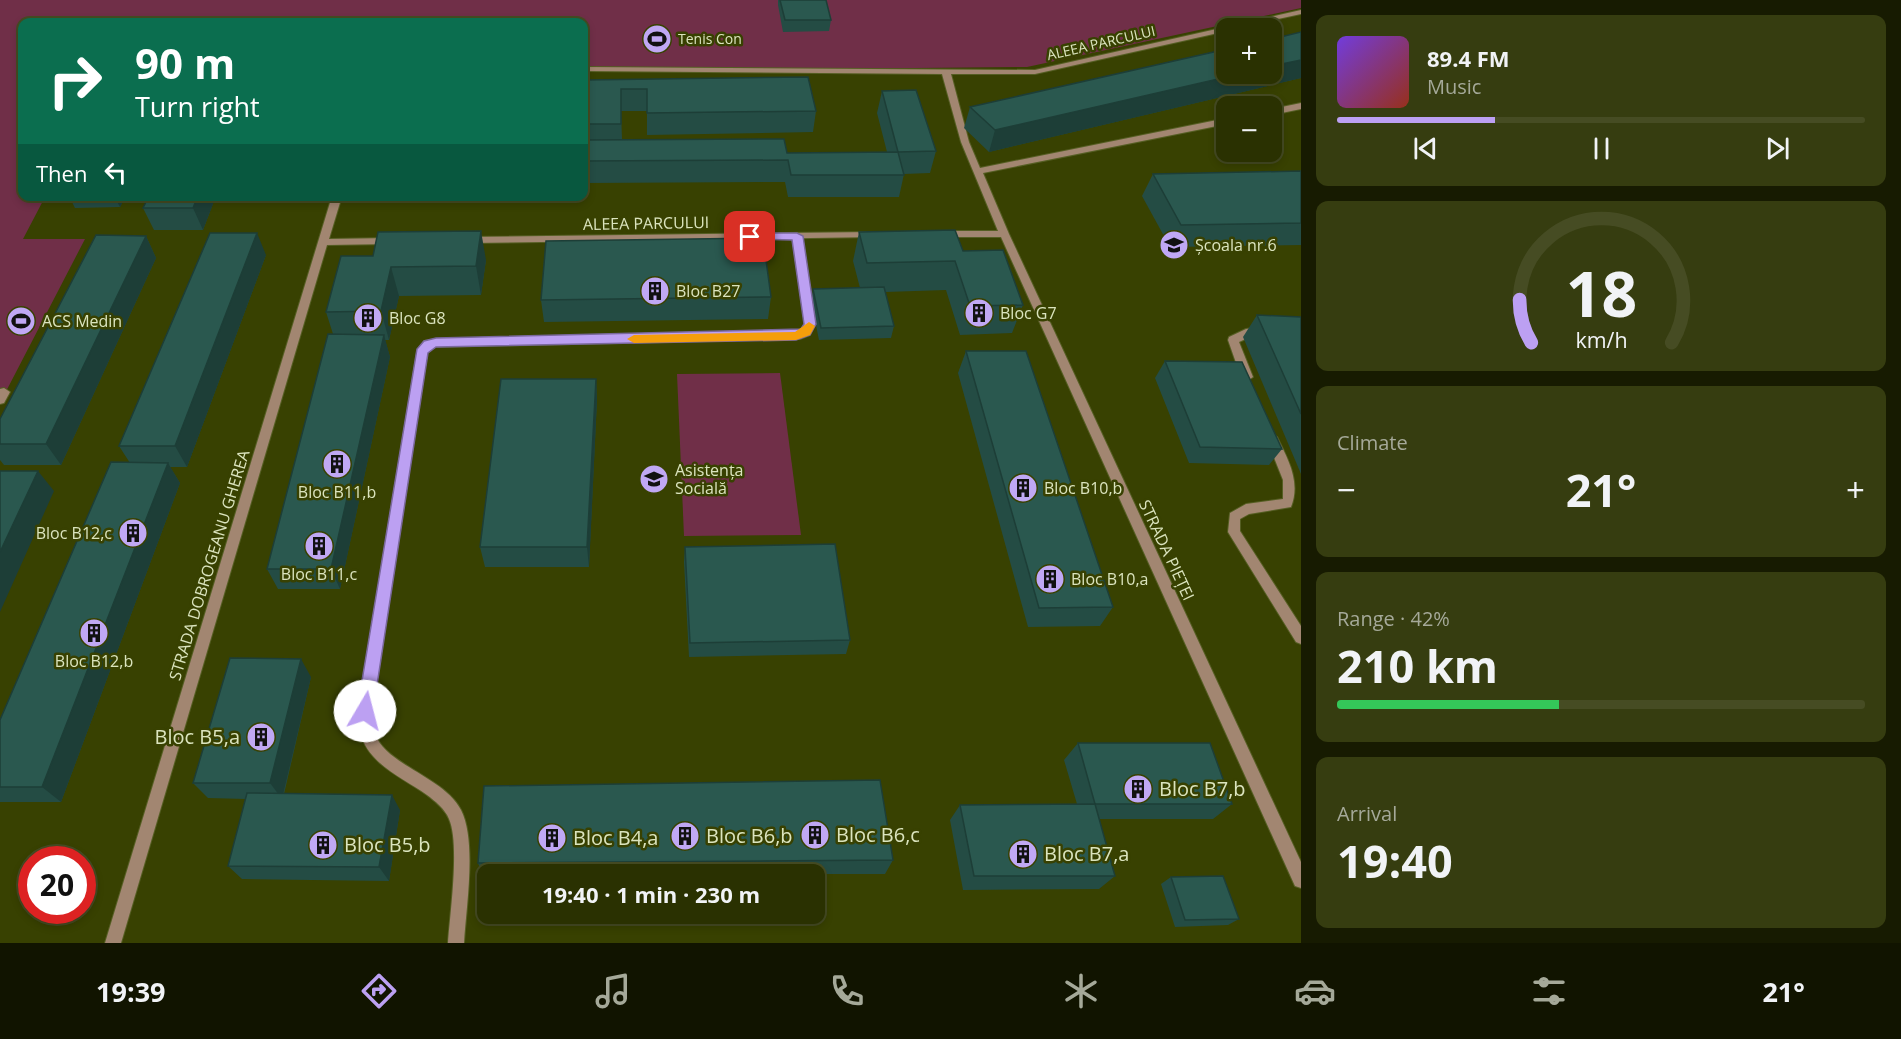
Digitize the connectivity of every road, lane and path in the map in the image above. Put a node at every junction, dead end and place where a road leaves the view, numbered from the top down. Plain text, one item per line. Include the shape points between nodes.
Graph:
1 (1301, 12) edge
2 (1275, 18) edge
3 (1216, 32) edge
4 (588, 69) edge
5 (946, 72) junction
6 (1301, 106) edge
7 (1282, 110) edge
8 (1216, 123) edge
9 (977, 171) junction
10 (336, 201) edge
11 (1004, 234) junction
12 (889, 235) edge
13 (935, 235) edge
14 (797, 236) junction
15 (454, 240) edge
16 (407, 241) edge
17 (324, 242) junction
18 (1275, 331) edge
19 (1251, 388) edge
20 (1269, 432) edge
21 (1301, 638) edge
22 (1301, 880) edge
23 (113, 943) edge
24 (456, 943) edge

1 - 2 street, ALEEA PARCULUI
3 - 5 street, ALEEA PARCULUI via 1035,72
4 - 5 street, ALEEA PARCULUI
5 - 9 street, STRADA PIEȚEI
6 - 7 street
8 - 9 street
9 - 11 street, STRADA PIEȚEI
10 - 17 street, STRADA DOBROGEANU GHEREA
11 - 13 street
11 - 22 street, STRADA PIEȚEI
12 - 14 street, ALEEA PARCULUI
14 - 15 street, ALEEA PARCULUI
14 - 24 street via 810,324 806,332 796,336 436,343 428,344 422,352 365,711 370,740 389,760 442,797 456,815 460,851
16 - 17 street
17 - 23 street, STRADA DOBROGEANU GHEREA
18 - 19 street via 1250,332 1233,340
20 - 21 street via 1292,486 1291,495 1287,503 1246,509 1234,518 1234,532

